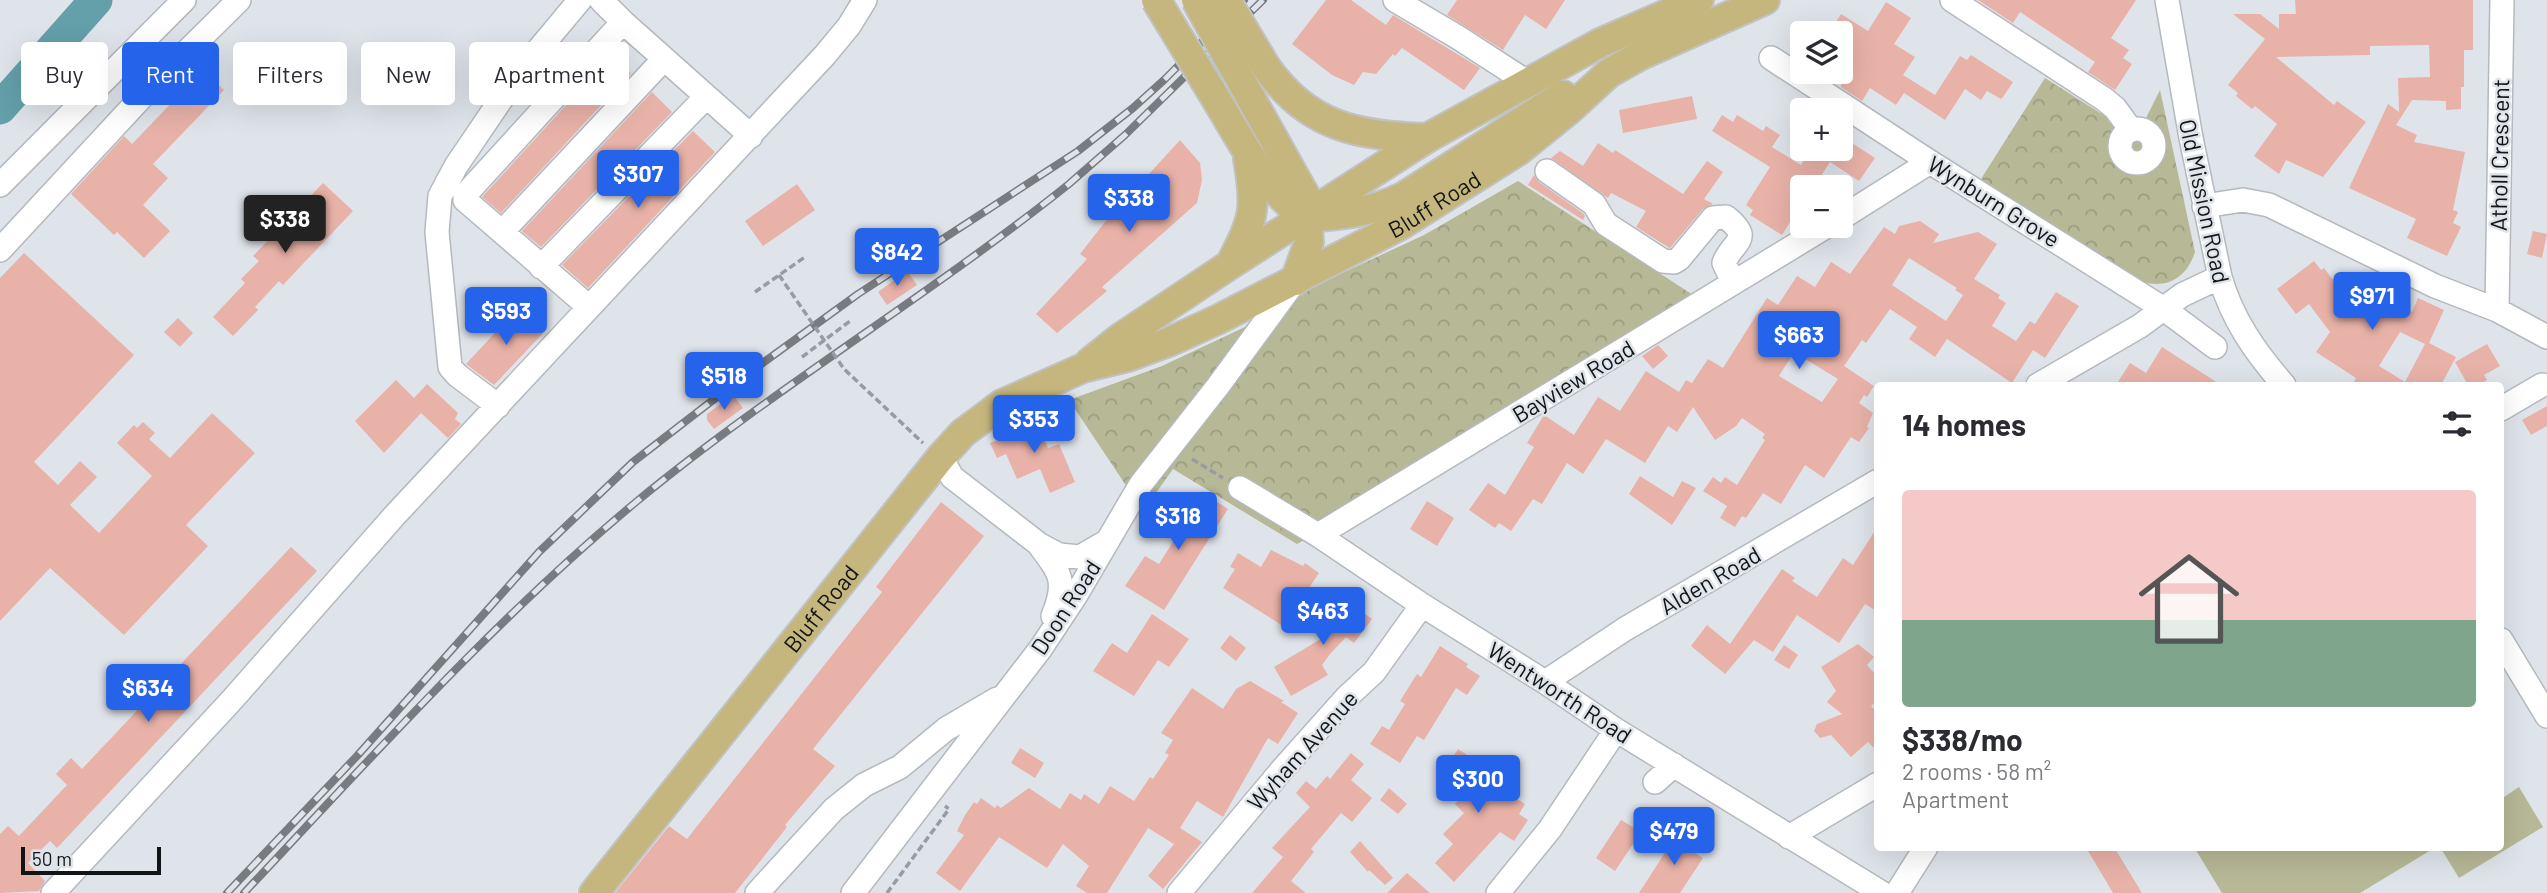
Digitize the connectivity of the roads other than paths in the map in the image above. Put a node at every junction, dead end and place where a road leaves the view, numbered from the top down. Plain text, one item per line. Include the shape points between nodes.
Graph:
1 (184, 0) edge
2 (239, 0) edge
3 (580, 0) edge
4 (601, 0) edge
5 (865, 0) edge
6 (1156, 0) edge
7 (1196, 0) edge
8 (1226, 0) edge
9 (1395, 0) edge
10 (1699, 0) edge
11 (1765, 0) edge
12 (1952, 0) edge
13 (2167, 0) edge
14 (2502, 0) edge
15 (623, 22) junction
16 (1771, 58) dead end
17 (664, 59) junction
18 (1609, 73) junction
19 (1527, 82) junction
20 (706, 97) junction
21 (2131, 130) dead end
22 (751, 136) junction
23 (1427, 138) junction
24 (1247, 149) junction
25 (1930, 162) junction
26 (1547, 171) dead end
27 (0, 185) edge
28 (2204, 206) junction
29 (1853, 210) edge
30 (1305, 218) junction
31 (502, 232) junction
32 (1807, 238) edge
33 (0, 250) edge
34 (1231, 264) junction
35 (541, 267) junction
36 (2220, 277) junction
37 (1295, 281) junction
38 (1732, 282) junction
39 (589, 307) junction
40 (2164, 309) junction
41 (2497, 310) junction
42 (2547, 337) edge
43 (2215, 347) dead end
44 (1083, 369) junction
45 (2043, 382) edge
46 (2282, 382) edge
47 (2542, 385) dead end
48 (498, 406) junction
49 (2504, 407) edge
50 (932, 450) junction
51 (1874, 483) edge
52 (1240, 488) road end
53 (1318, 535) junction
54 (1107, 541) junction
55 (1040, 545) junction
56 (1422, 605) junction
57 (2504, 644) edge
58 (1041, 648) junction
59 (1545, 682) junction
60 (1004, 695) junction
61 (2547, 716) edge
62 (1616, 730) junction
63 (1674, 765) junction
64 (1655, 782) dead end
65 (1874, 786) edge
66 (1789, 837) junction
67 (1923, 851) edge
68 (53, 893) edge
69 (594, 893) edge
70 (757, 893) edge
71 (853, 893) edge
72 (1179, 893) edge
73 (1498, 893) edge
74 (1882, 893) edge
75 (1897, 893) edge

1 - 27 street
2 - 33 street
3 - 48 street via 519,73 440,196 437,232 450,367
4 - 15 street
5 - 22 street via 825,55
6 - 24 main road, bridge
7 - 30 main road, bridge via 1305,195
8 - 23 main road, bridge via 1281,88 1313,113 1347,129
9 - 19 street
10 - 19 main road, Bluff Road via 1600,43
11 - 18 main road, Bluff Road
12 - 21 street via 2104,99
13 - 28 street, Old Mission Road
14 - 41 street, Atholl Crescent
15 - 17 street
15 - 31 street via 468,189 465,200
16 - 25 street, Wynburn Grove
17 - 20 street
17 - 31 street
18 - 30 main road via 1560,97 1378,209
18 - 37 main road, Bluff Road via 1482,176
19 - 23 main road, Bluff Road
20 - 22 street
20 - 35 street
22 - 39 street
23 - 30 main road, Bluff Road
24 - 30 main road via 1276,193
24 - 34 main road via 1255,203
25 - 29 street
25 - 40 street, Wynburn Grove
26 - 38 street via 1594,204 1606,224 1664,261 1678,259 1713,218 1726,217 1737,225 1741,236 1724,260
28 - 36 street, Old Mission Road
28 - 41 street via 2243,200 2269,205 2435,286
30 - 34 main road, Bluff Road
30 - 37 main road via 1309,242
31 - 35 street
32 - 38 street, Bayview Road
34 - 44 main road, Bluff Road
35 - 39 street
36 - 40 street
36 - 46 street, Old Mission Road via 2248,340
37 - 44 main road, Bluff Road via 1171,341
37 - 54 street, Doon Road via 1141,484
38 - 53 street, Bayview Road
39 - 48 street
40 - 43 street, Wynburn Grove
40 - 45 street
41 - 42 street
44 - 50 main road, Bluff Road via 1002,404
47 - 49 street
48 - 68 street
50 - 55 street via 953,477
50 - 69 main road, Bluff Road
51 - 59 street, Alden Road via 1625,629
52 - 53 street, Wentworth Road
53 - 56 street, Wentworth Road
54 - 55 street via 1080,556 1059,555
54 - 58 street, Doon Road
55 - 58 street via 1061,578 1062,590
56 - 59 street, Wentworth Road
56 - 72 street, Wyham Avenue via 1374,672 1281,771
57 - 61 street
58 - 60 street, Doon Road
59 - 62 street, Wentworth Road
60 - 70 street via 946,729 900,767 864,785 826,818
60 - 71 street, Doon Road
62 - 63 street, Wentworth Road
62 - 73 street via 1550,829
63 - 64 street
63 - 66 street, Wentworth Road
65 - 66 street
66 - 74 street, Wentworth Road
67 - 75 street

